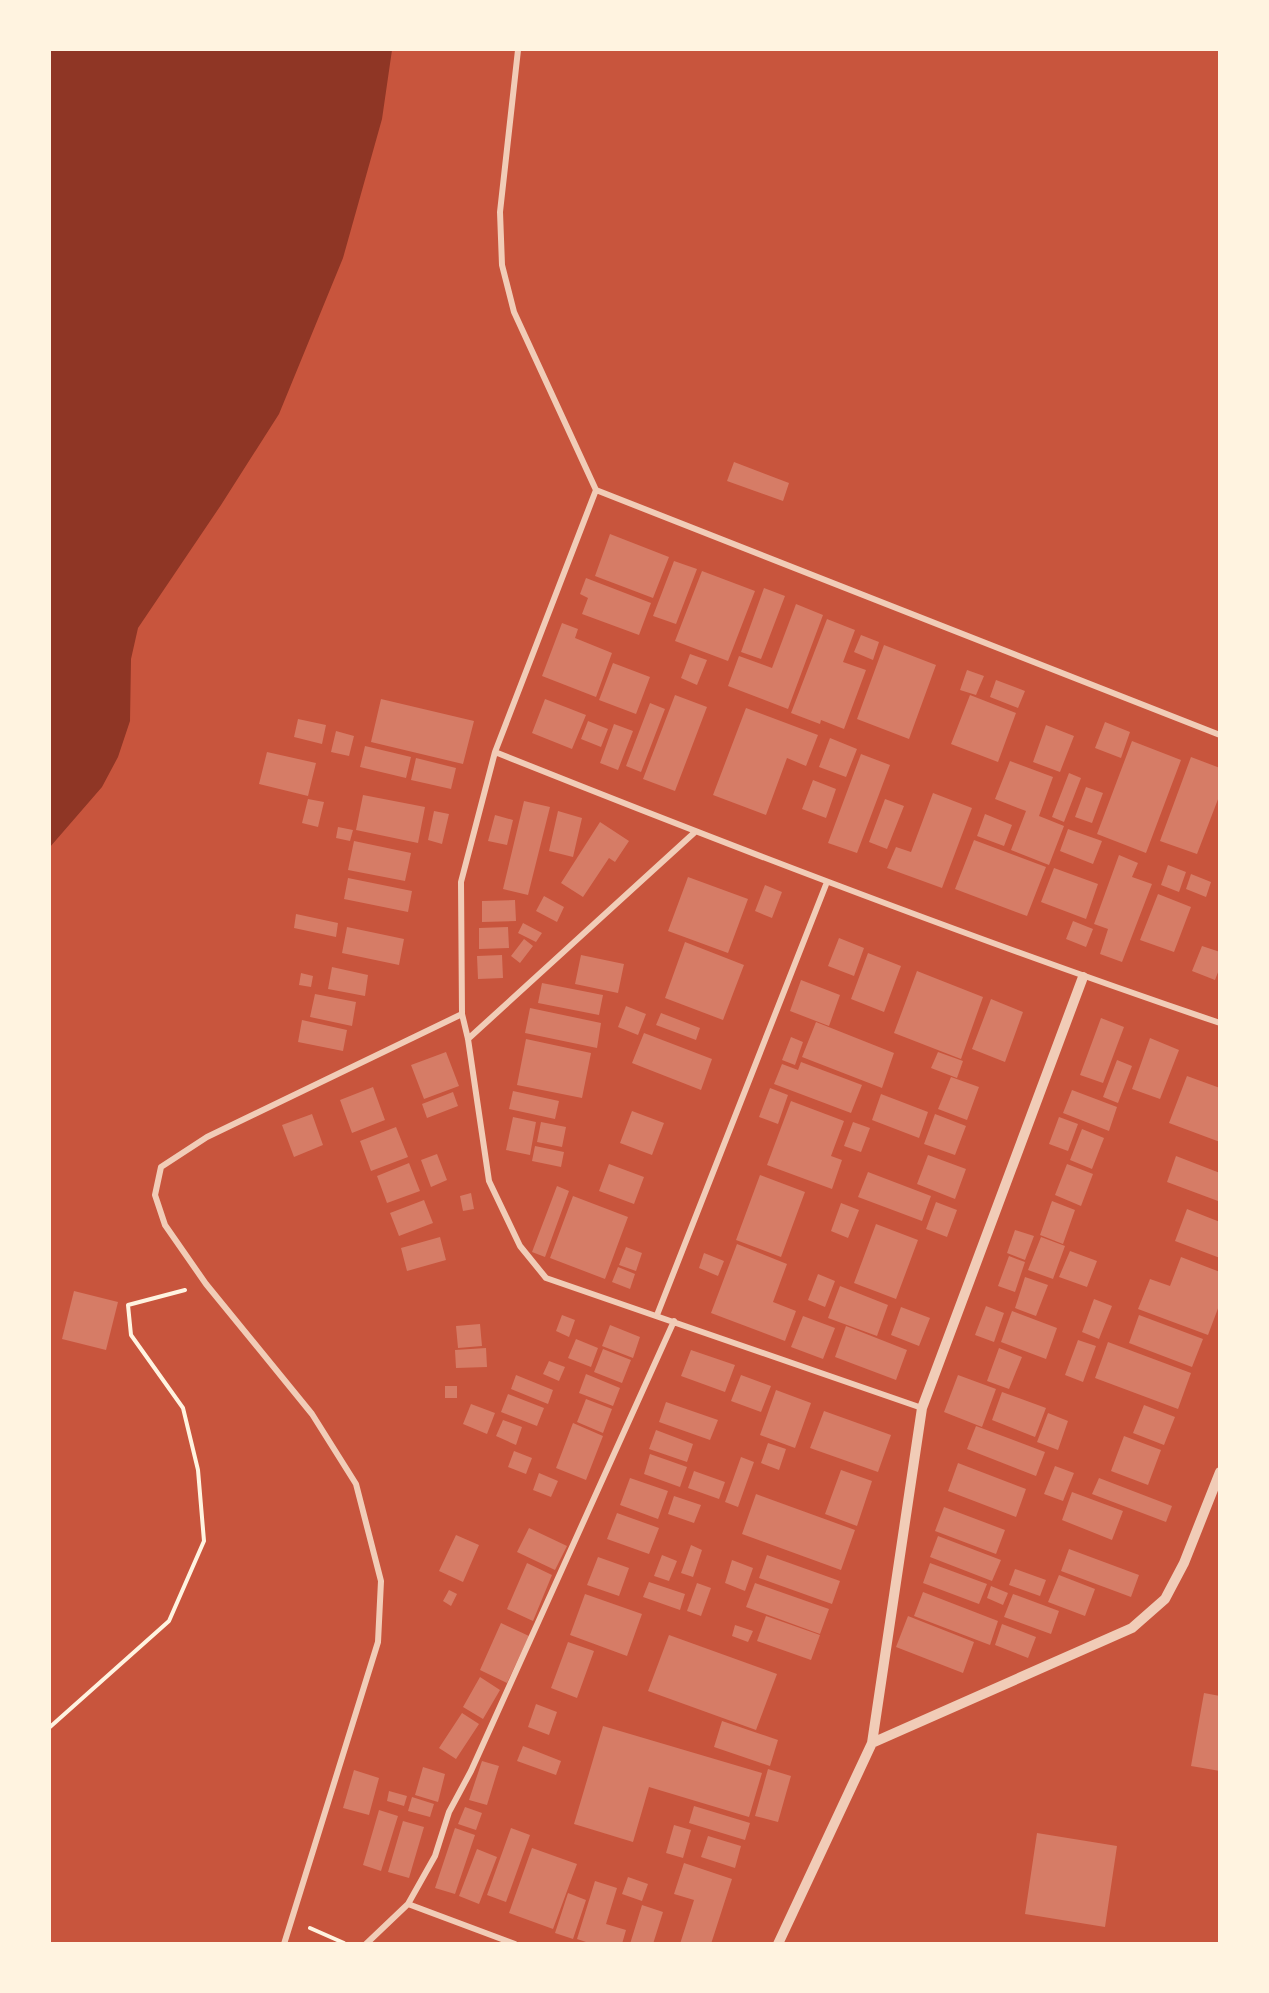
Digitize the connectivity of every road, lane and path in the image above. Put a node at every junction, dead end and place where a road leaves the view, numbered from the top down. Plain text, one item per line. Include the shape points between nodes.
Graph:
1 (518, 50) edge
2 (596, 490) junction
3 (1220, 735) edge
4 (495, 752) junction
5 (695, 832) junction
6 (827, 882) junction
7 (1083, 977) junction
8 (462, 1014) junction
9 (1220, 1023) edge
10 (468, 1039) junction
11 (206, 1284) junction
12 (657, 1315) junction
13 (674, 1321) junction
14 (922, 1408) junction
15 (1220, 1472) edge
16 (50, 1727) edge
17 (872, 1743) junction
18 (408, 1904) junction
19 (292, 1919) junction
20 (782, 1942) edge
21 (284, 1944) edge
22 (345, 1944) edge
23 (366, 1944) edge
24 (515, 1944) edge

1 - 2 street via 500,212 502,265 514,312
2 - 3 street
2 - 4 street
4 - 5 street
4 - 8 street via 461,882
5 - 6 street
5 - 10 street
6 - 7 street
6 - 12 street
7 - 9 street
7 - 14 street
8 - 10 street
8 - 11 street via 207,1137 161,1167 155,1195 165,1225
10 - 12 street via 489,1181 520,1246 546,1278
11 - 16 path via 128,1305 131,1335 183,1408 198,1470 204,1541 169,1621
11 - 19 street via 312,1414 356,1484 381,1581 378,1642
12 - 13 street
13 - 14 street
13 - 18 street via 449,1812 435,1856
14 - 17 street
15 - 17 street via 1166,1599 1132,1628
17 - 20 street
18 - 23 street
18 - 24 street
19 - 21 street
19 - 22 path

